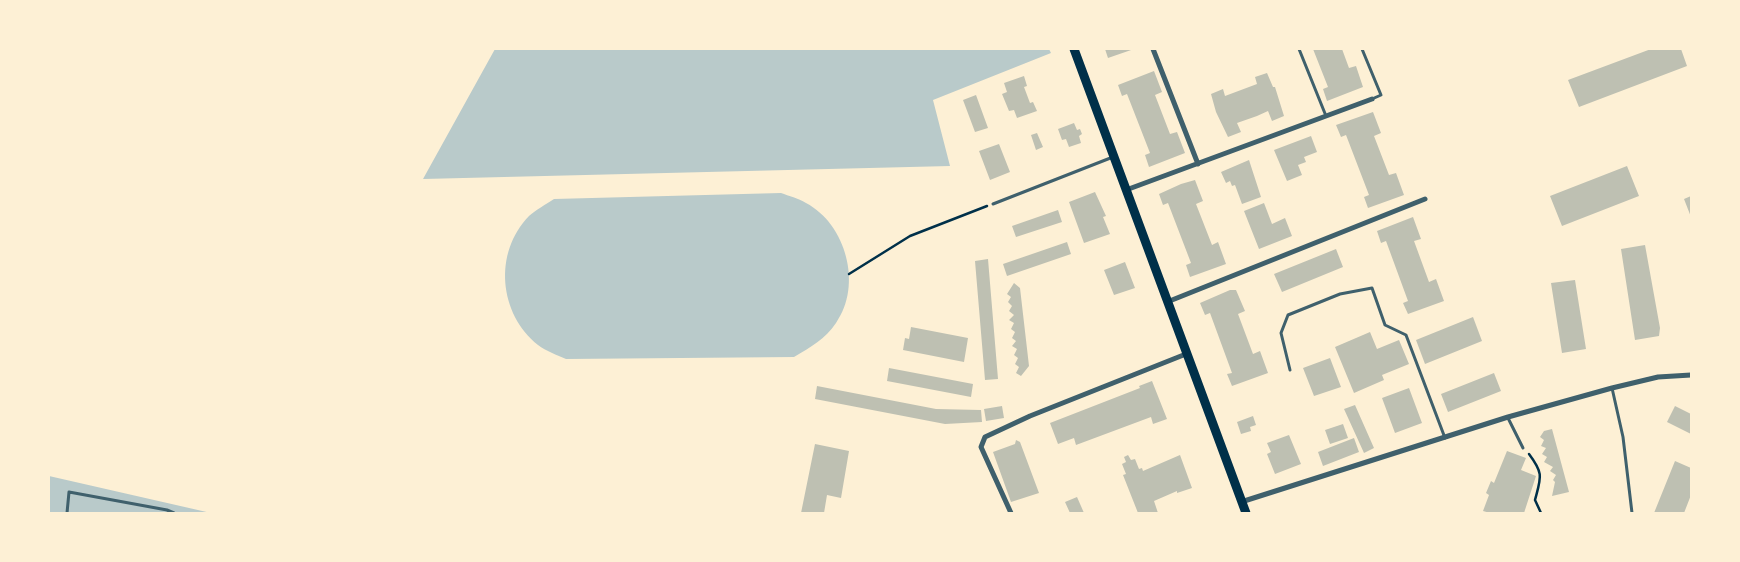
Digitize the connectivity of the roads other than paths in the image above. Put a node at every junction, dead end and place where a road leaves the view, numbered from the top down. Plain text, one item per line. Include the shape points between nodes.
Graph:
1 (1074, 49) edge
2 (1152, 49) edge
3 (1299, 49) edge
4 (1362, 49) edge
5 (1372, 99) joint
6 (1326, 116) junction
7 (1113, 156) junction
8 (1198, 164) junction
9 (1126, 190) junction
10 (1425, 199) dead end
11 (993, 204) road end
12 (1167, 302) junction
13 (1186, 354) junction
14 (1290, 370) dead end
15 (1691, 375) edge
16 (1612, 388) junction
17 (1508, 417) junction
18 (1445, 438) junction
19 (1523, 448) road end
20 (1241, 502) junction
21 (67, 513) edge
22 (174, 513) edge
23 (1011, 513) edge
24 (1246, 513) edge
25 (1632, 513) edge

1 - 7 main road
2 - 8 street
3 - 6 lane
4 - 5 lane via 1381,95
5 - 6 street
6 - 8 street
7 - 9 main road
7 - 11 lane
8 - 9 street
9 - 12 main road
10 - 12 street
12 - 13 main road
13 - 20 main road
13 - 23 street via 985,436 981,447
14 - 18 lane via 1281,333 1288,315 1340,294 1372,288 1385,325 1406,335
15 - 16 street via 1658,377
16 - 17 street
16 - 25 lane via 1623,437
17 - 18 street
17 - 19 lane
18 - 20 street
20 - 24 main road
21 - 22 lane via 69,492

